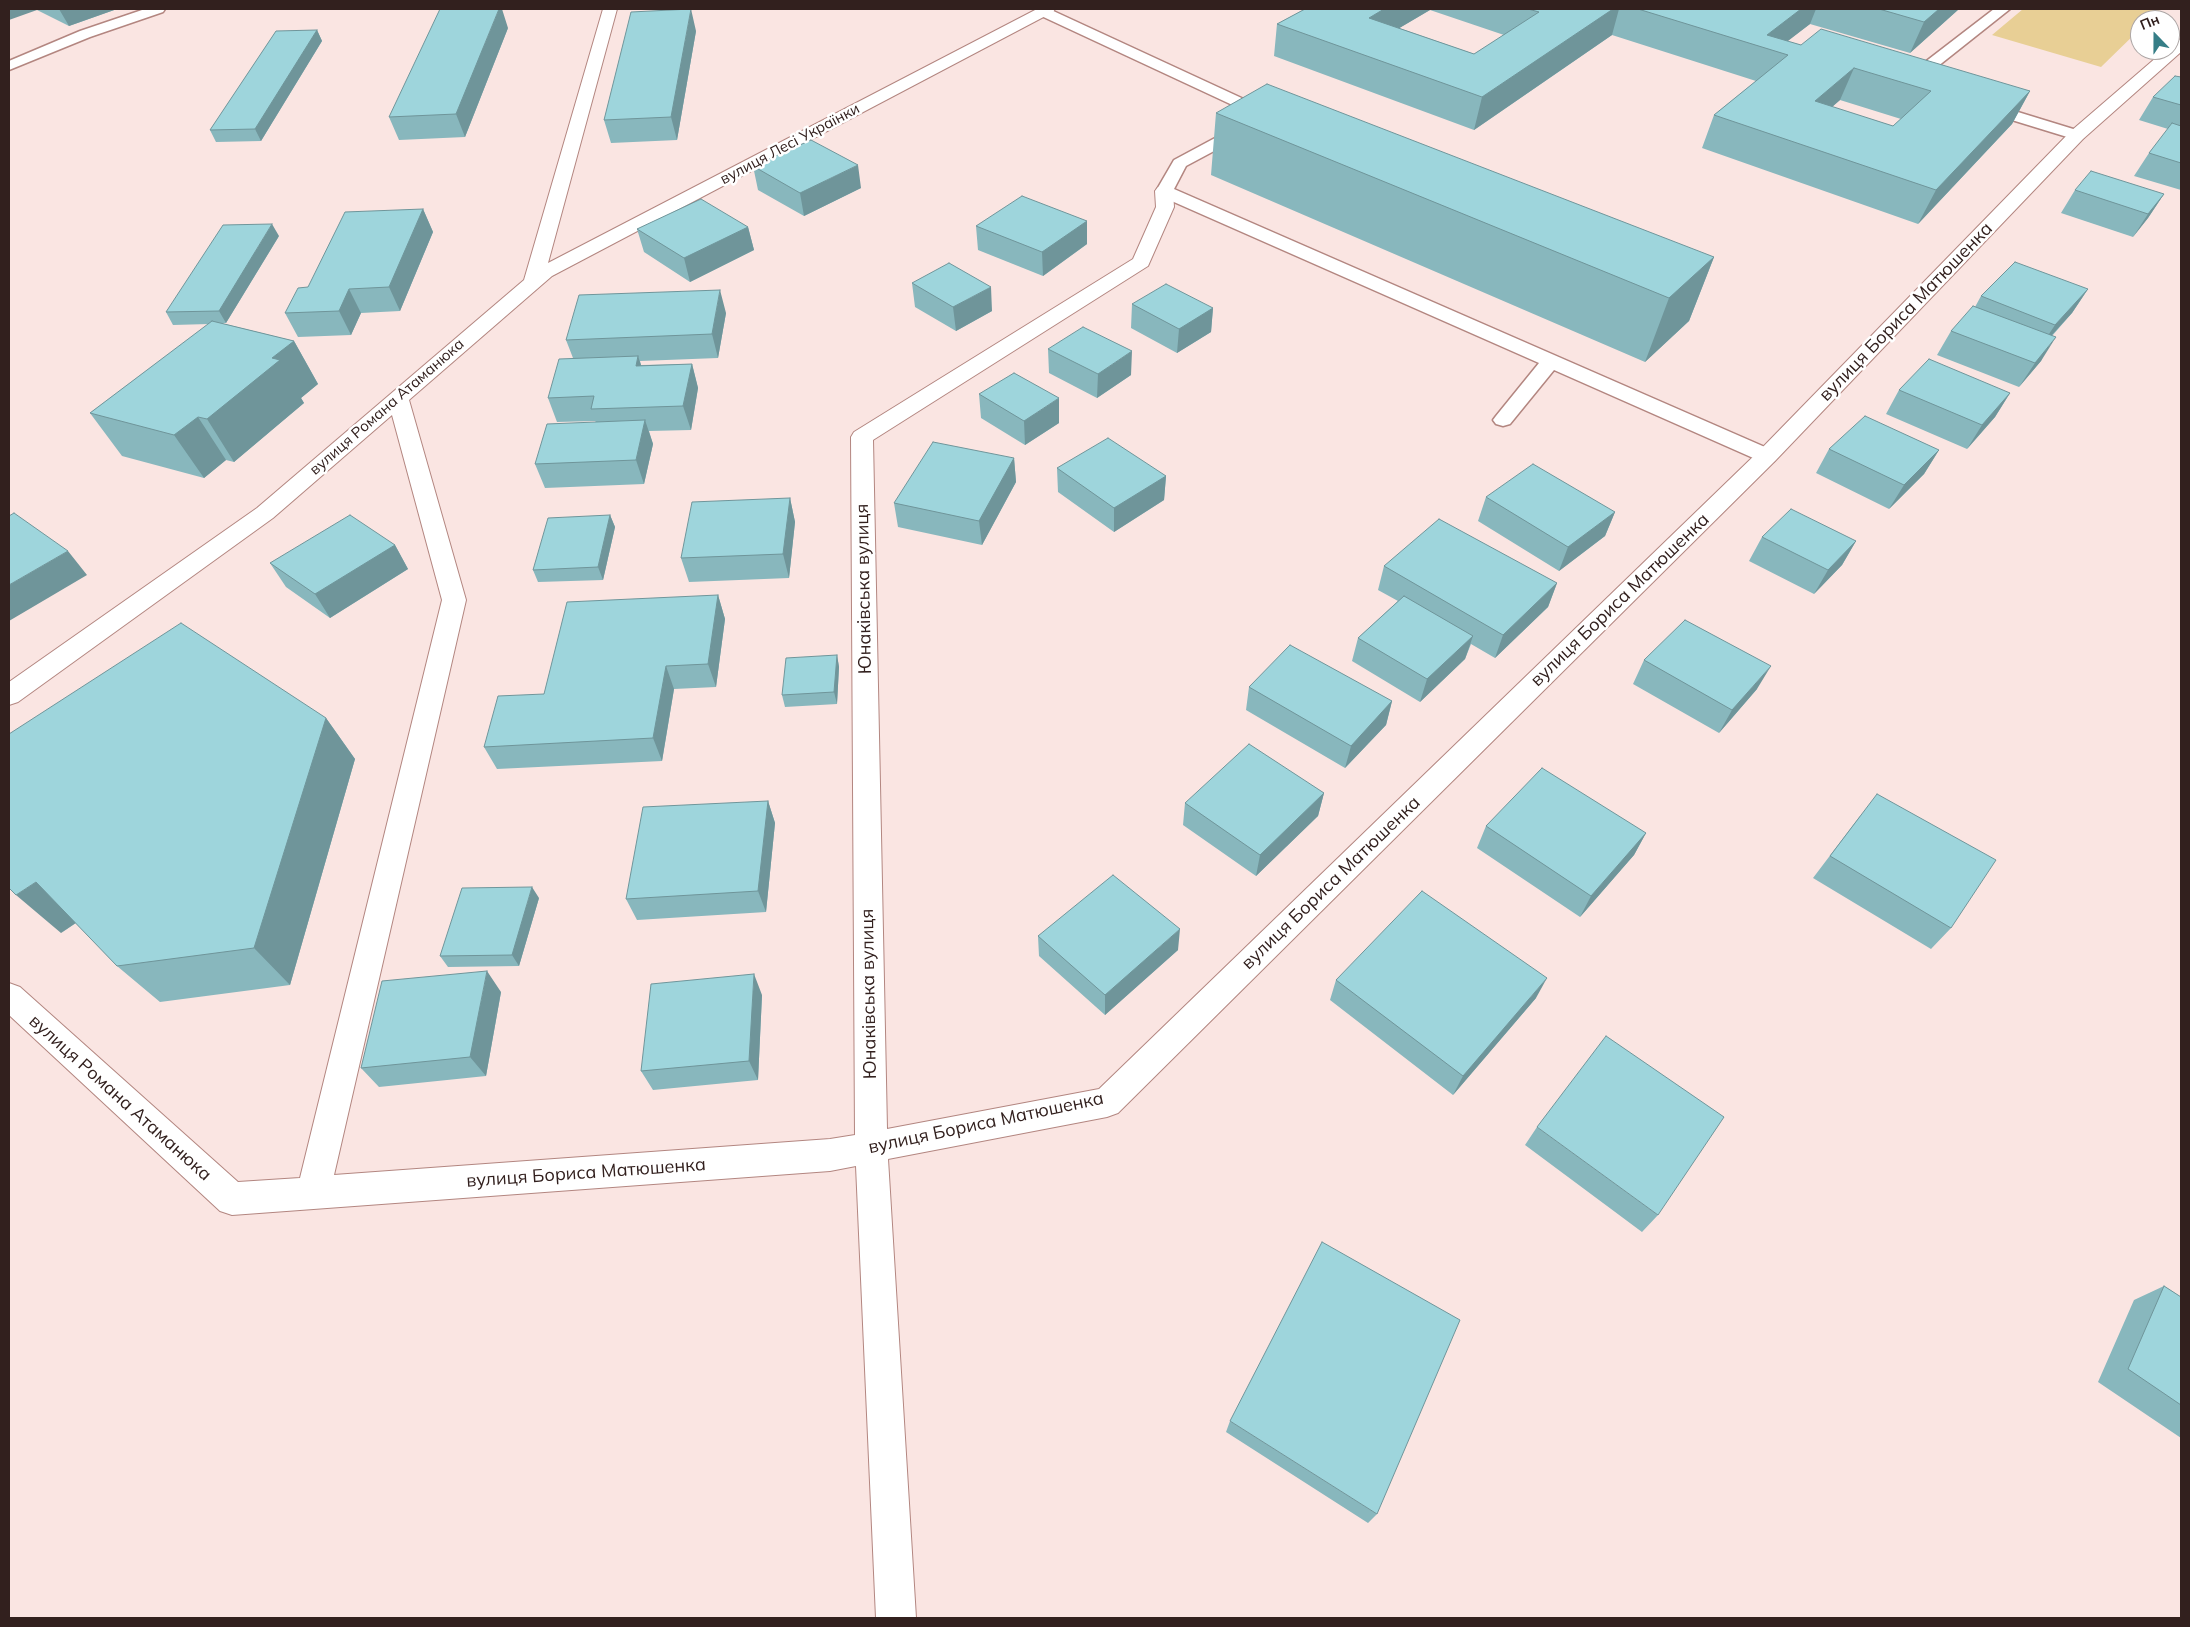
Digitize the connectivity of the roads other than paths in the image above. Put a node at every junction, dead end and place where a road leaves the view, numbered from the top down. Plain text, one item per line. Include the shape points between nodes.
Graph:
1 (158, 9) edge
2 (610, 9) edge
3 (2003, 9) edge
4 (1045, 10) edge
5 (2181, 44) edge
6 (9, 66) edge
7 (1927, 88) edge
8 (1964, 100) edge
9 (2077, 135) junction
10 (1164, 191) junction
11 (533, 282) junction
12 (1551, 361) junction
13 (398, 398) junction
14 (1503, 420) dead end
15 (1767, 456) junction
16 (9, 695) edge
17 (9, 996) edge
18 (871, 1146) junction
19 (313, 1193) junction
20 (232, 1199) joint
21 (896, 1618) edge

1 - 6 lane via 85,34
2 - 11 street
3 - 7 lane via 1908,82
4 - 10 lane via 1268,116 1180,163
4 - 11 street, вулиця Лесі Українки via 545,272
5 - 9 street, вулиця Бориса Матюшенка
8 - 9 lane
9 - 15 street, вулиця Бориса Матюшенка
10 - 12 lane
10 - 18 street, Юнаківська вулиця via 1165,207 1141,262 862,436
11 - 13 street, вулиця Романа Атаманюка
12 - 14 lane
12 - 15 lane
13 - 16 street, вулиця Романа Атаманюка via 265,513
13 - 19 street via 454,600
15 - 18 street, вулиця Бориса Матюшенка via 1107,1102
17 - 20 street, вулиця Романа Атаманюка
18 - 19 street, вулиця Бориса Матюшенка via 830,1155
18 - 21 street
19 - 20 street, вулиця Бориса Матюшенка

